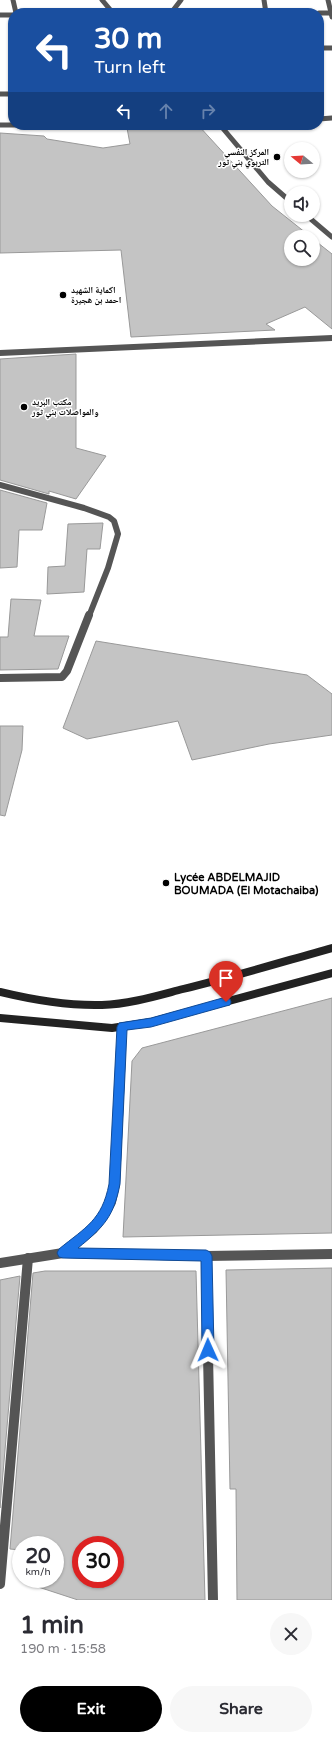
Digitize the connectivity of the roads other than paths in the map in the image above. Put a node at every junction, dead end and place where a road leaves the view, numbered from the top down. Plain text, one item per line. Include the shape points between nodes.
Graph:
1 (5, 0) edge
2 (13, 0) edge
3 (102, 0) edge
4 (181, 0) edge
5 (328, 0) edge
6 (109, 8) edge
7 (175, 8) edge
8 (332, 15) edge
9 (224, 130) edge
10 (284, 196) edge
11 (314, 222) edge
12 (332, 237) edge
13 (332, 338) edge
14 (0, 353) edge
15 (0, 485) edge
16 (0, 678) edge
17 (332, 948) edge
18 (332, 973) edge
19 (0, 992) edge
20 (0, 1018) edge
21 (122, 1027) junction
22 (63, 1253) junction
23 (332, 1254) edge
24 (206, 1256) junction
25 (28, 1258) junction
26 (0, 1263) edge
27 (0, 1584) edge
28 (213, 1600) edge

1 - 2 street
3 - 6 street
4 - 7 street
5 - 8 street
9 - 10 street via 268,182
11 - 12 street
13 - 14 street
15 - 16 street via 108,517 114,521 118,534 108,568 67,671 62,677 56,678
17 - 19 main road via 186,989 103,1005 37,1000
18 - 21 main road via 151,1022
20 - 21 main road via 84,1027
21 - 22 street via 115,1184 111,1202 93,1229
22 - 24 street
22 - 25 street
23 - 24 street
24 - 28 street
25 - 26 street
25 - 27 street

